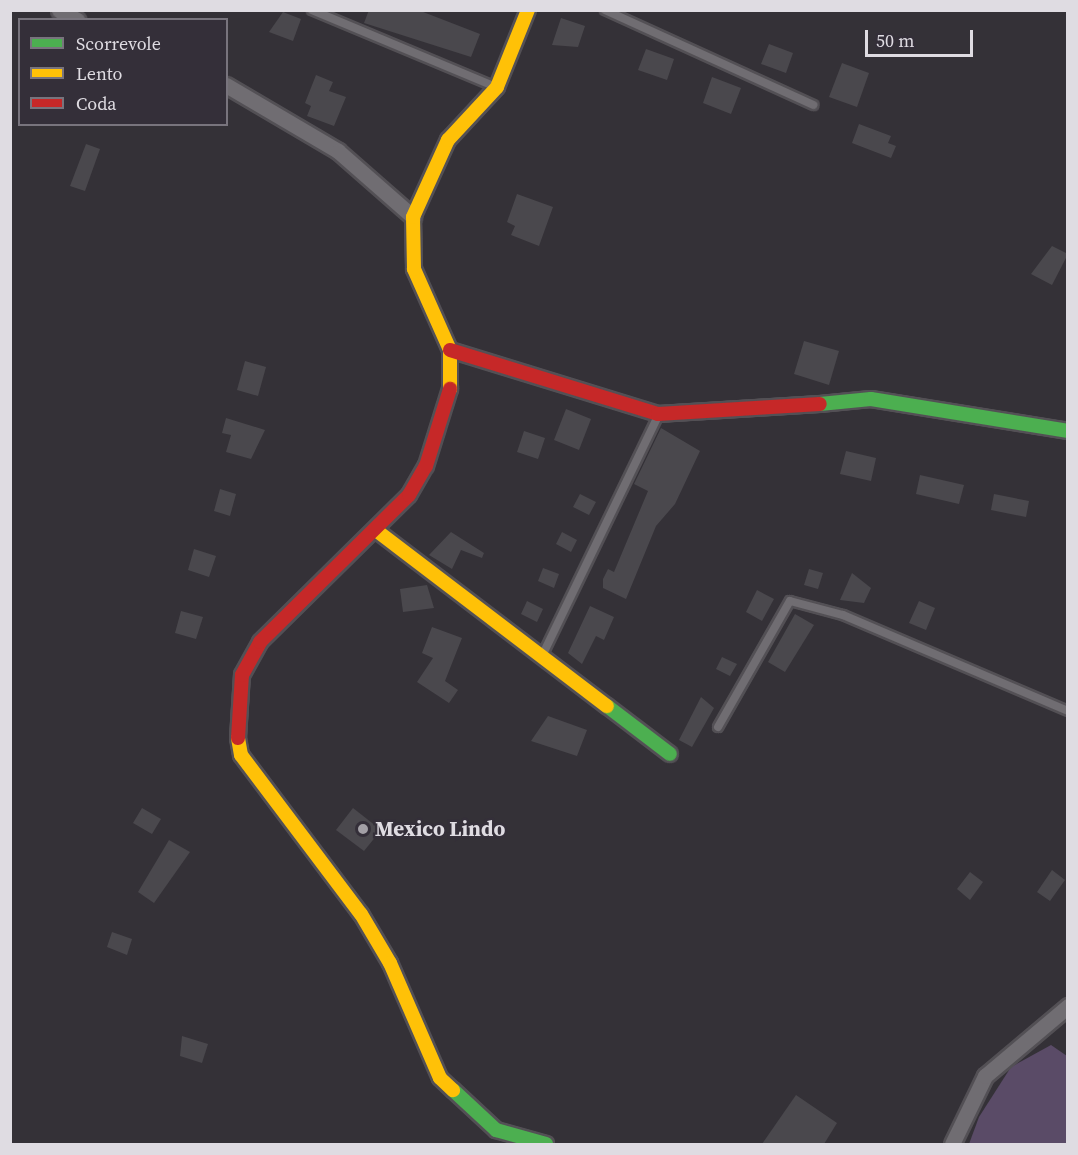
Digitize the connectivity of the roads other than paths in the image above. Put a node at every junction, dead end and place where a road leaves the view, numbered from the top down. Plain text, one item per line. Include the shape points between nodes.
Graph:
1 (59, 10) edge
2 (312, 10) edge
3 (528, 10) edge
4 (605, 10) edge
5 (73, 18) edge
6 (228, 86) edge
7 (496, 87) junction
8 (813, 105) dead end
9 (413, 217) junction
10 (450, 350) junction
11 (658, 414) junction
12 (1068, 431) edge
13 (377, 531) junction
14 (541, 658) junction
15 (1068, 711) edge
16 (718, 727) dead end
17 (670, 754) dead end
18 (1068, 1006) edge
19 (546, 1144) edge
20 (952, 1144) edge

1 - 5 street
2 - 7 lane
3 - 7 main road
4 - 8 lane
6 - 9 street via 338,151
7 - 9 main road via 443,146
9 - 10 main road via 414,269
10 - 11 main road via 477,354
10 - 13 main road via 452,382 433,448 410,495
11 - 12 main road via 710,415 871,399
11 - 14 lane
13 - 14 main road
13 - 19 main road via 260,642 238,691 235,724 241,755 361,914 390,963 440,1078 496,1130
14 - 17 main road
15 - 16 lane via 843,615 790,601
18 - 20 street via 985,1076

